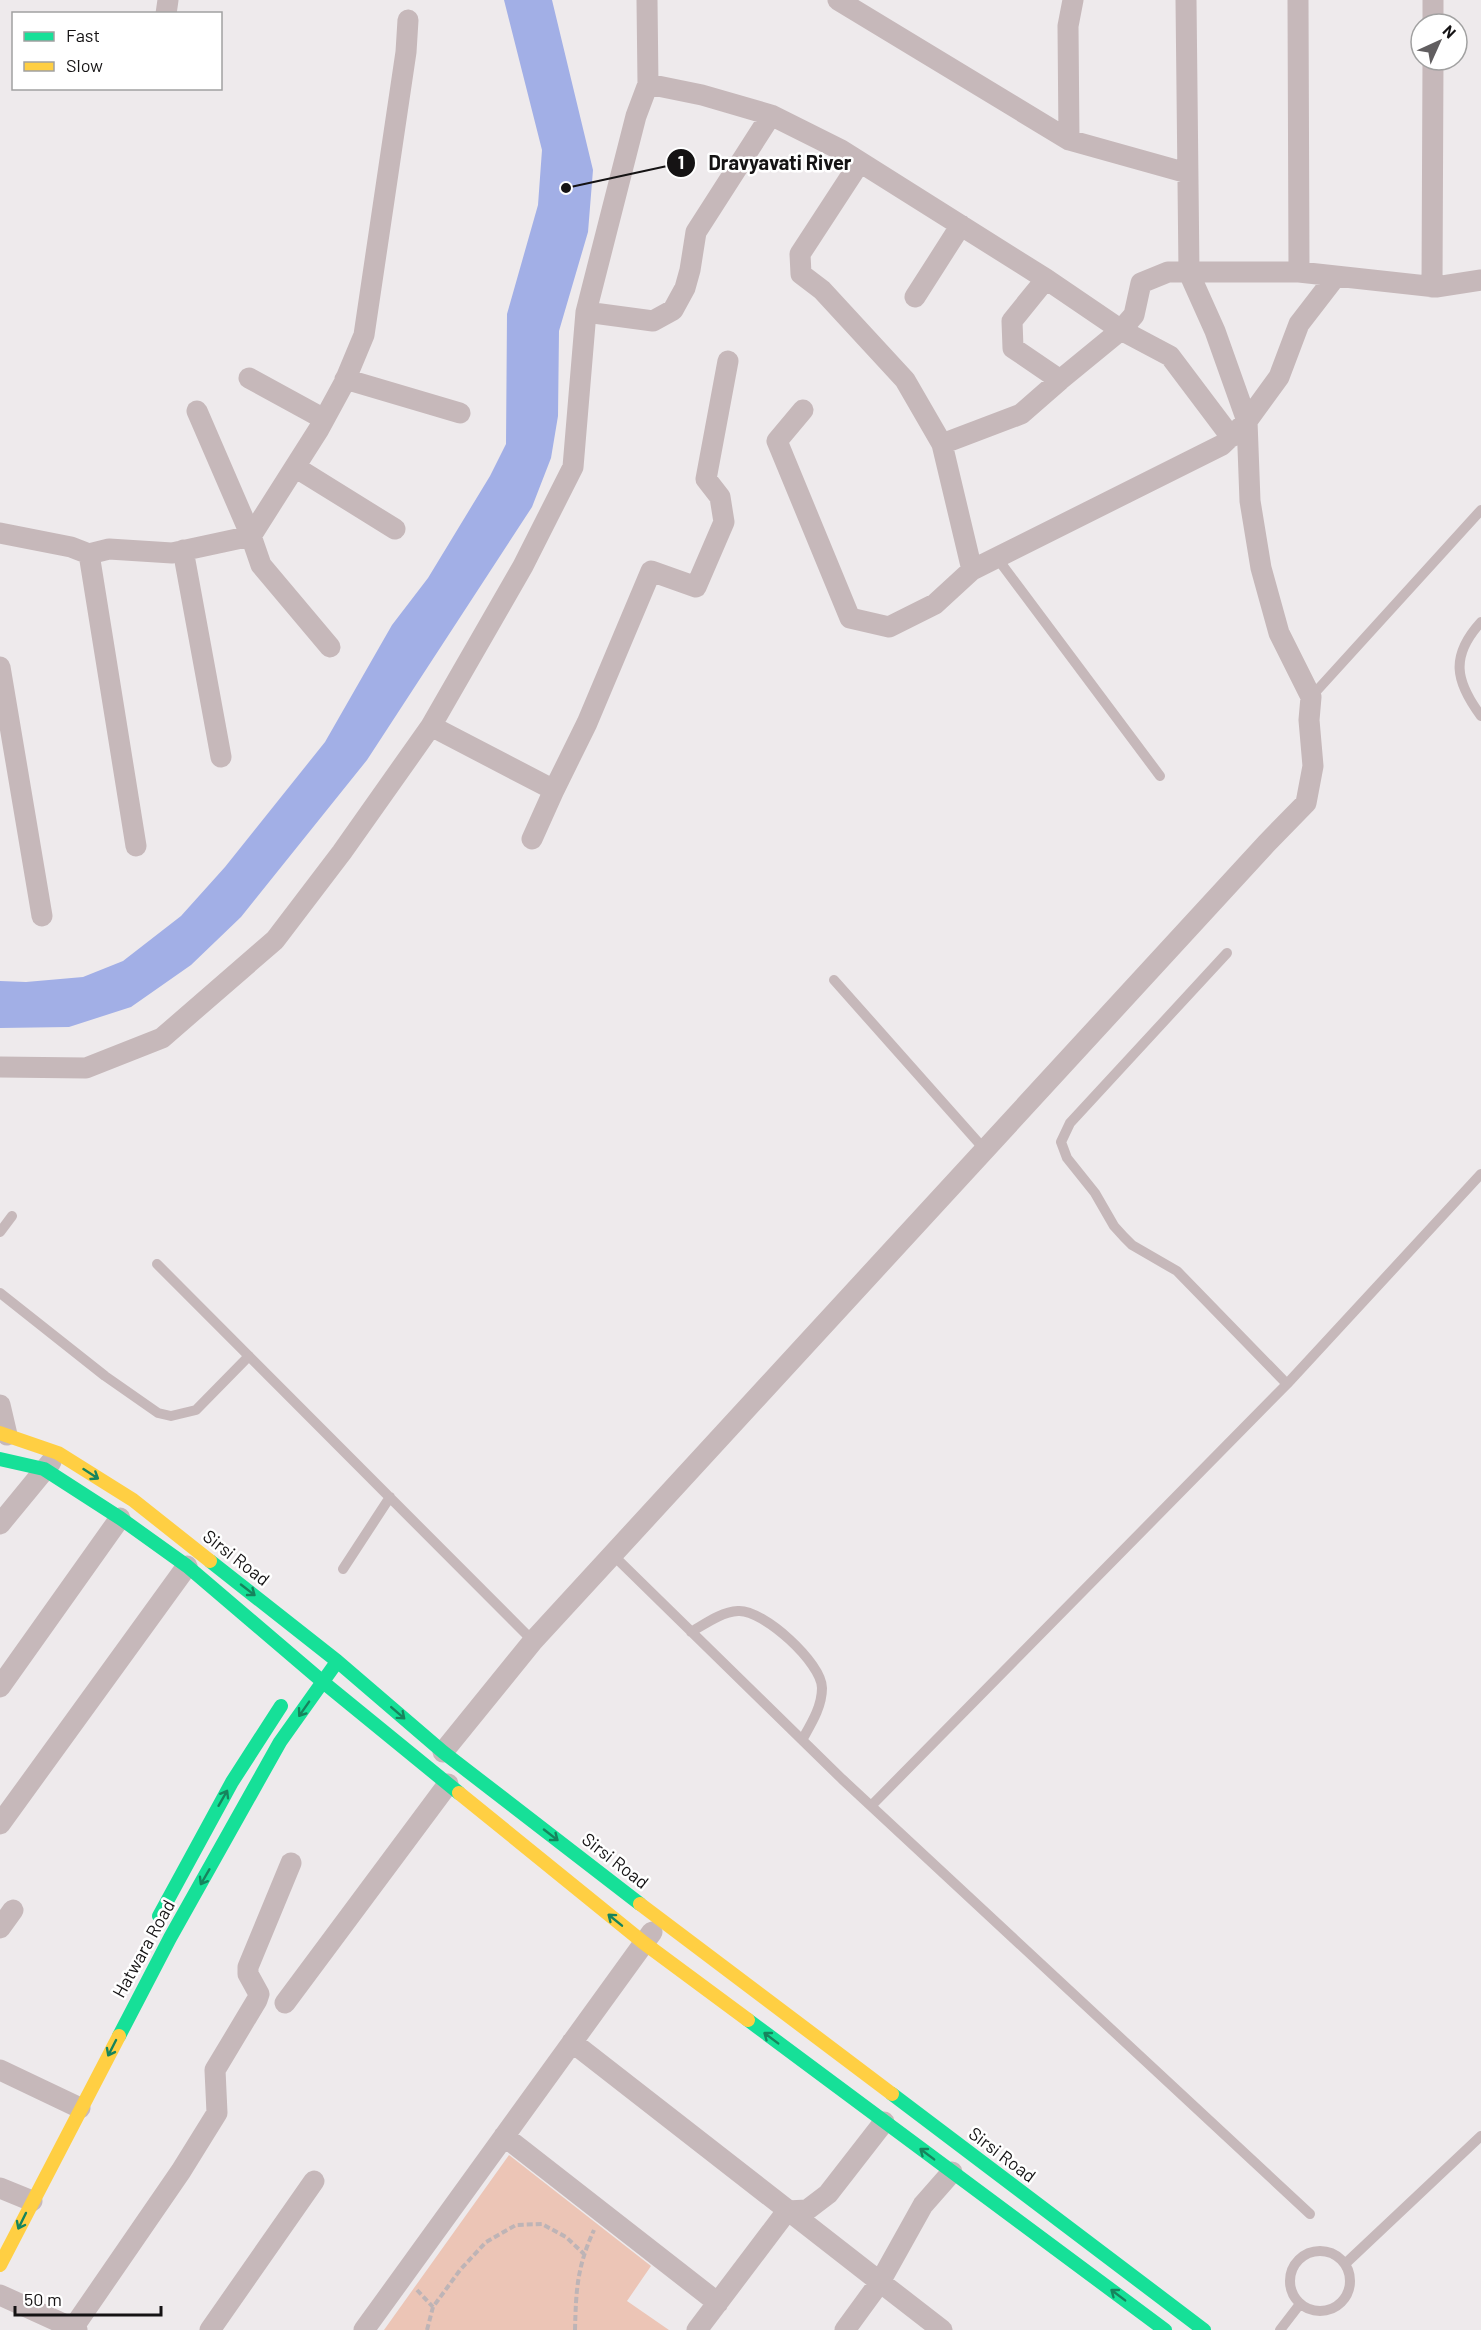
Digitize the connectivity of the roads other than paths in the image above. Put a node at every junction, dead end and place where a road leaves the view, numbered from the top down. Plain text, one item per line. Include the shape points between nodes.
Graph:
1 (647, 0) edge
2 (838, 0) edge
3 (1073, 0) edge
4 (1186, 0) edge
5 (1298, 0) edge
6 (408, 20) dead end
7 (1433, 72) edge
8 (648, 84) junction
9 (771, 115) junction
10 (1069, 140) junction
11 (860, 162) junction
12 (1187, 173) junction
13 (961, 225) junction
14 (1299, 272) junction
15 (1189, 273) junction
16 (1336, 276) junction
17 (1046, 279) junction
18 (1481, 280) edge
19 (1432, 286) junction
20 (915, 297) dead end
21 (586, 312) junction
22 (1121, 330) junction
23 (728, 360) dead end
24 (249, 378) dead end
25 (345, 379) junction
26 (1060, 380) junction
27 (802, 410) dead end
28 (197, 411) dead end
29 (460, 413) dead end
30 (324, 419) junction
31 (1247, 422) junction
32 (1231, 437) junction
33 (942, 444) junction
34 (296, 467) junction
35 (1481, 510) edge
36 (395, 529) dead end
37 (0, 533) edge
38 (251, 536) junction
39 (183, 550) junction
40 (89, 554) junction
41 (997, 558) junction
42 (972, 570) junction
43 (1481, 622) edge
44 (330, 646) dead end
45 (0, 667) edge
46 (1311, 698) junction
47 (1481, 716) edge
48 (431, 726) junction
49 (221, 757) dead end
50 (1160, 776) dead end
51 (554, 790) junction
52 (532, 839) dead end
53 (136, 846) dead end
54 (42, 916) dead end
55 (1227, 953) dead end
56 (834, 980) dead end
57 (0, 1067) edge
58 (985, 1150) junction
59 (1481, 1174) edge
60 (12, 1216) dead end
61 (0, 1232) edge
62 (156, 1264) dead end
63 (0, 1293) edge
64 (249, 1356) junction
65 (1287, 1384) junction
66 (0, 1405) edge
67 (3, 1434) edge
68 (58, 1453) junction
69 (0, 1459) edge
70 (44, 1469) junction
71 (390, 1497) junction
72 (120, 1518) junction
73 (0, 1524) edge
74 (613, 1555) junction
75 (187, 1566) junction
76 (343, 1569) dead end
77 (691, 1632) junction
78 (533, 1641) junction
79 (322, 1648) junction
80 (337, 1661) junction
81 (304, 1673) junction
82 (323, 1682) junction
83 (0, 1687) edge
84 (288, 1695) dead end
85 (802, 1740) junction
86 (444, 1752) junction
87 (448, 1784) junction
88 (871, 1806) junction
89 (0, 1824) edge
90 (291, 1863) dead end
91 (13, 1910) dead end
92 (662, 1920) junction
93 (0, 1928) edge
94 (151, 1930) dead end
95 (644, 1943) junction
96 (285, 2003) dead end
97 (572, 2042) junction
98 (0, 2070) edge
99 (66, 2102) junction
100 (884, 2122) junction
101 (504, 2136) junction
102 (1481, 2136) edge
103 (952, 2172) junction
104 (314, 2181) dead end
105 (15, 2194) edge
106 (787, 2211) junction
107 (1310, 2214) dead end
108 (1345, 2264) junction
109 (0, 2265) edge
110 (880, 2283) junction
111 (0, 2295) edge
112 (717, 2303) junction
113 (1300, 2304) junction
114 (1173, 2307) junction
115 (75, 2329) edge
116 (1160, 2329) edge
117 (210, 2330) edge
118 (364, 2330) edge
119 (697, 2330) edge
120 (844, 2330) edge
121 (942, 2330) edge
122 (1204, 2330) edge
123 (1280, 2330) edge

1 - 8 street
2 - 10 street
3 - 10 street via 1068,26
4 - 12 street
5 - 14 street
6 - 25 street via 364,334
7 - 19 street
8 - 9 street
8 - 21 street via 636,116
9 - 11 street
9 - 21 street via 696,232 685,288 673,310 653,321
10 - 12 street
11 - 13 street
11 - 33 street via 800,254 801,274 822,290 905,380
12 - 15 street
13 - 17 street
13 - 20 street
14 - 15 street
14 - 16 street
15 - 22 street via 1168,272 1141,283 1134,315
15 - 31 street via 1215,331
16 - 19 street
16 - 31 street via 1299,324 1279,377
17 - 22 street
17 - 26 street via 1012,321 1013,348
18 - 19 street
21 - 48 street via 573,467 523,566
22 - 26 street
22 - 32 street via 1170,356
23 - 51 street via 706,479 720,497 723,522 696,587 651,571 587,723
24 - 30 street
25 - 29 street
25 - 30 street
26 - 33 street via 1021,414
27 - 42 street via 777,441 850,618 889,627 935,604
28 - 38 street
30 - 34 street
31 - 32 street
31 - 46 street via 1250,501 1261,568 1279,633
32 - 41 street
33 - 42 street
34 - 36 street
34 - 38 street
35 - 46 lane
37 - 40 street
38 - 39 street
38 - 44 street via 261,565
39 - 40 street via 172,553 109,549
39 - 49 street
40 - 53 street
41 - 42 street
41 - 50 lane
43 - 47 lane via 1460,654 1460,677
45 - 54 street
46 - 58 street via 1313,766 1306,803
48 - 51 street
48 - 57 street via 275,940 162,1038 86,1068
51 - 52 street
55 - 65 lane via 1070,1123 1061,1142 1067,1158 1124,1237 1177,1271
56 - 58 lane
58 - 74 street
59 - 65 lane
60 - 61 lane
62 - 64 lane
63 - 64 lane via 158,1413 171,1416 196,1410
64 - 71 lane
65 - 88 lane
66 - 67 street
67 - 68 street, Sirsi Road
68 - 70 street
68 -> 79 street, Sirsi Road via 133,1500
69 - 70 street, Sirsi Road
70 - 72 street, Sirsi Road
70 - 73 street
71 - 76 lane
71 - 78 lane
72 - 75 street, Sirsi Road
72 - 83 street
74 - 77 lane
74 - 78 street
75 - 81 street, Sirsi Road
75 - 89 street
77 - 85 lane
77 - 85 lane via 725,1614 749,1611 788,1639 813,1664 822,1687 817,1712
78 - 86 street
79 - 80 street, Sirsi Road
79 - 81 street
80 - 82 street, Hatwara Road
80 -> 86 street, Sirsi Road
81 - 82 street, Sirsi Road
82 - 87 street, Sirsi Road
82 -> 99 street, Hatwara Road via 280,1742 138,1987
94 -> 84 street via 223,1797
85 - 88 lane
86 -> 92 street, Sirsi Road
95 -> 87 street, Sirsi Road
87 - 96 street
88 - 107 lane
90 - 115 street via 248,1967 259,1994 257,2000 215,2070 217,2113
91 - 93 street
92 - 95 street
92 - 114 street, Sirsi Road
95 - 97 street
100 -> 95 street, Sirsi Road
97 - 101 street
97 - 106 street
98 - 99 street
99 - 105 street, Hatwara Road
103 -> 100 street, Sirsi Road
100 - 106 street via 828,2194 807,2210
101 - 112 street
101 - 118 street
102 - 108 lane
103 - 110 street via 923,2205
116 -> 103 street, Sirsi Road
104 - 117 street
105 -> 109 street, Hatwara Road
106 - 110 street
106 - 112 street
108 - 113 lane via 1350,2281 1340,2304 1324,2311
108 - 113 lane via 1323,2251 1299,2258 1289,2281
110 - 120 street
110 - 121 street
111 - 115 street
112 - 119 street
113 - 123 lane
114 - 116 street
114 - 122 street, Sirsi Road

